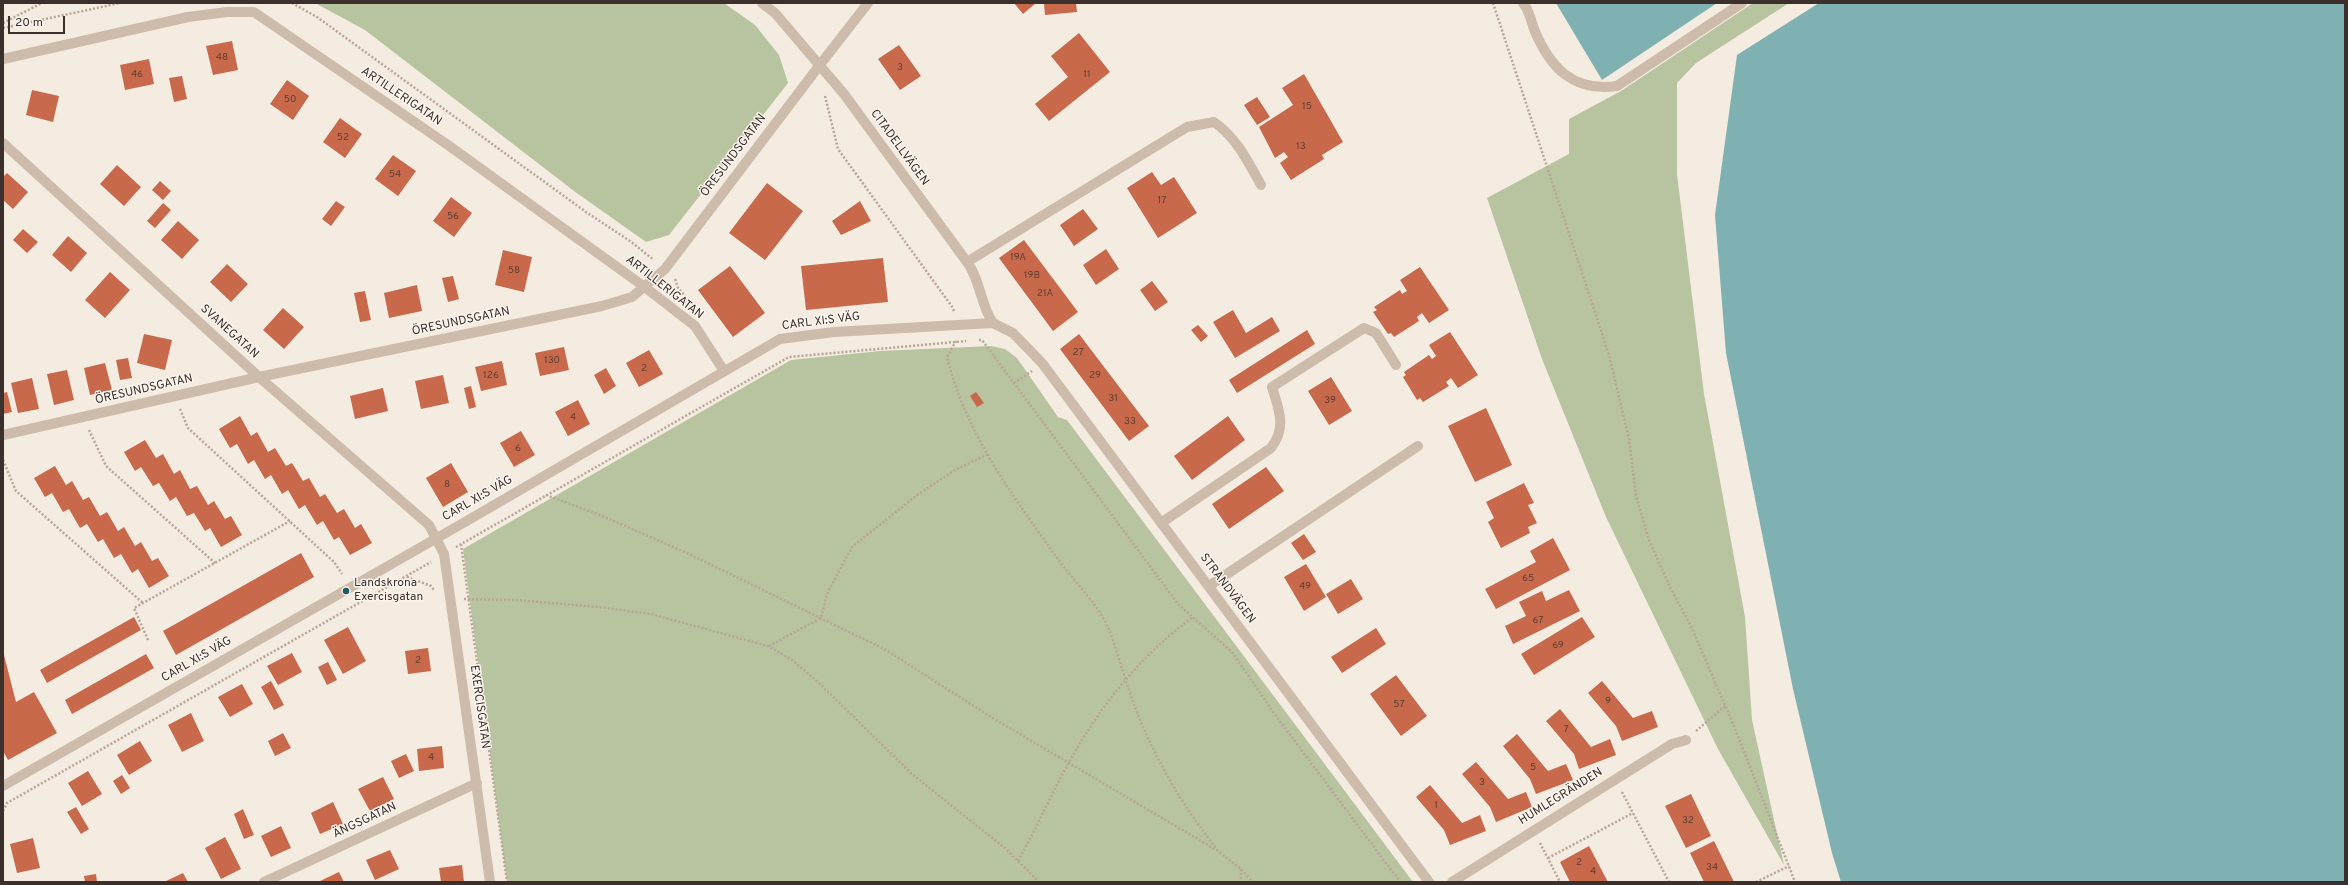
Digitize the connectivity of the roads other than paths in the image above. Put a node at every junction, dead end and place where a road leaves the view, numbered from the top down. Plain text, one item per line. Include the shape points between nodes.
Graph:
1 (762, 3) edge
2 (868, 3) edge
3 (1523, 3) edge
4 (1742, 3) edge
5 (3, 59) edge
6 (819, 66) junction
7 (3, 143) edge
8 (1262, 186) dead end
9 (967, 262) junction
10 (646, 288) junction
11 (993, 323) junction
12 (1396, 365) dead end
13 (724, 371) junction
14 (259, 377) junction
15 (3, 435) edge
16 (1418, 446) dead end
17 (1161, 523) junction
18 (436, 538) junction
19 (1209, 586) junction
20 (1686, 740) road end
21 (477, 783) junction
22 (3, 786) edge
23 (264, 882) edge
24 (490, 882) edge
25 (1429, 882) edge
26 (1452, 882) edge

1 - 6 street, CITADELLVÄGEN via 775,12
2 - 6 street, ÖRESUNDSGATAN
3 - 4 street via 1549,59 1564,75 1588,87 1617,86
5 - 10 street, ARTILLERIGATAN via 188,17 227,12 254,12 448,145
6 - 9 street, CITADELLVÄGEN via 844,94
6 - 10 street, ÖRESUNDSGATAN via 665,269
7 - 14 street, SVANEGATAN
8 - 9 street via 1227,131 1214,122 1187,127
9 - 11 street, CITADELLVÄGEN via 975,273 986,312
10 - 13 street, ARTILLERIGATAN via 695,326
10 - 14 street, ÖRESUNDSGATAN via 632,297 602,306
11 - 13 street, CARL XI:S VÄG via 882,328 780,339
11 - 17 street, STRANDVÄGEN via 1013,333 1042,363
12 - 17 street via 1376,333 1364,328 1272,387 1281,425 1279,438 1270,448
13 - 18 street, CARL XI:S VÄG
14 - 15 street, ÖRESUNDSGATAN
14 - 18 street, SVANEGATAN via 425,522
16 - 19 street
17 - 19 street, STRANDVÄGEN
18 - 21 street, EXERCISGATAN via 444,554
18 - 22 street, CARL XI:S VÄG
19 - 25 street, STRANDVÄGEN
20 - 26 street, HUMLEGRÄNDEN via 1672,744
21 - 23 street, ÄNGSGATAN
21 - 24 street, EXERCISGATAN

